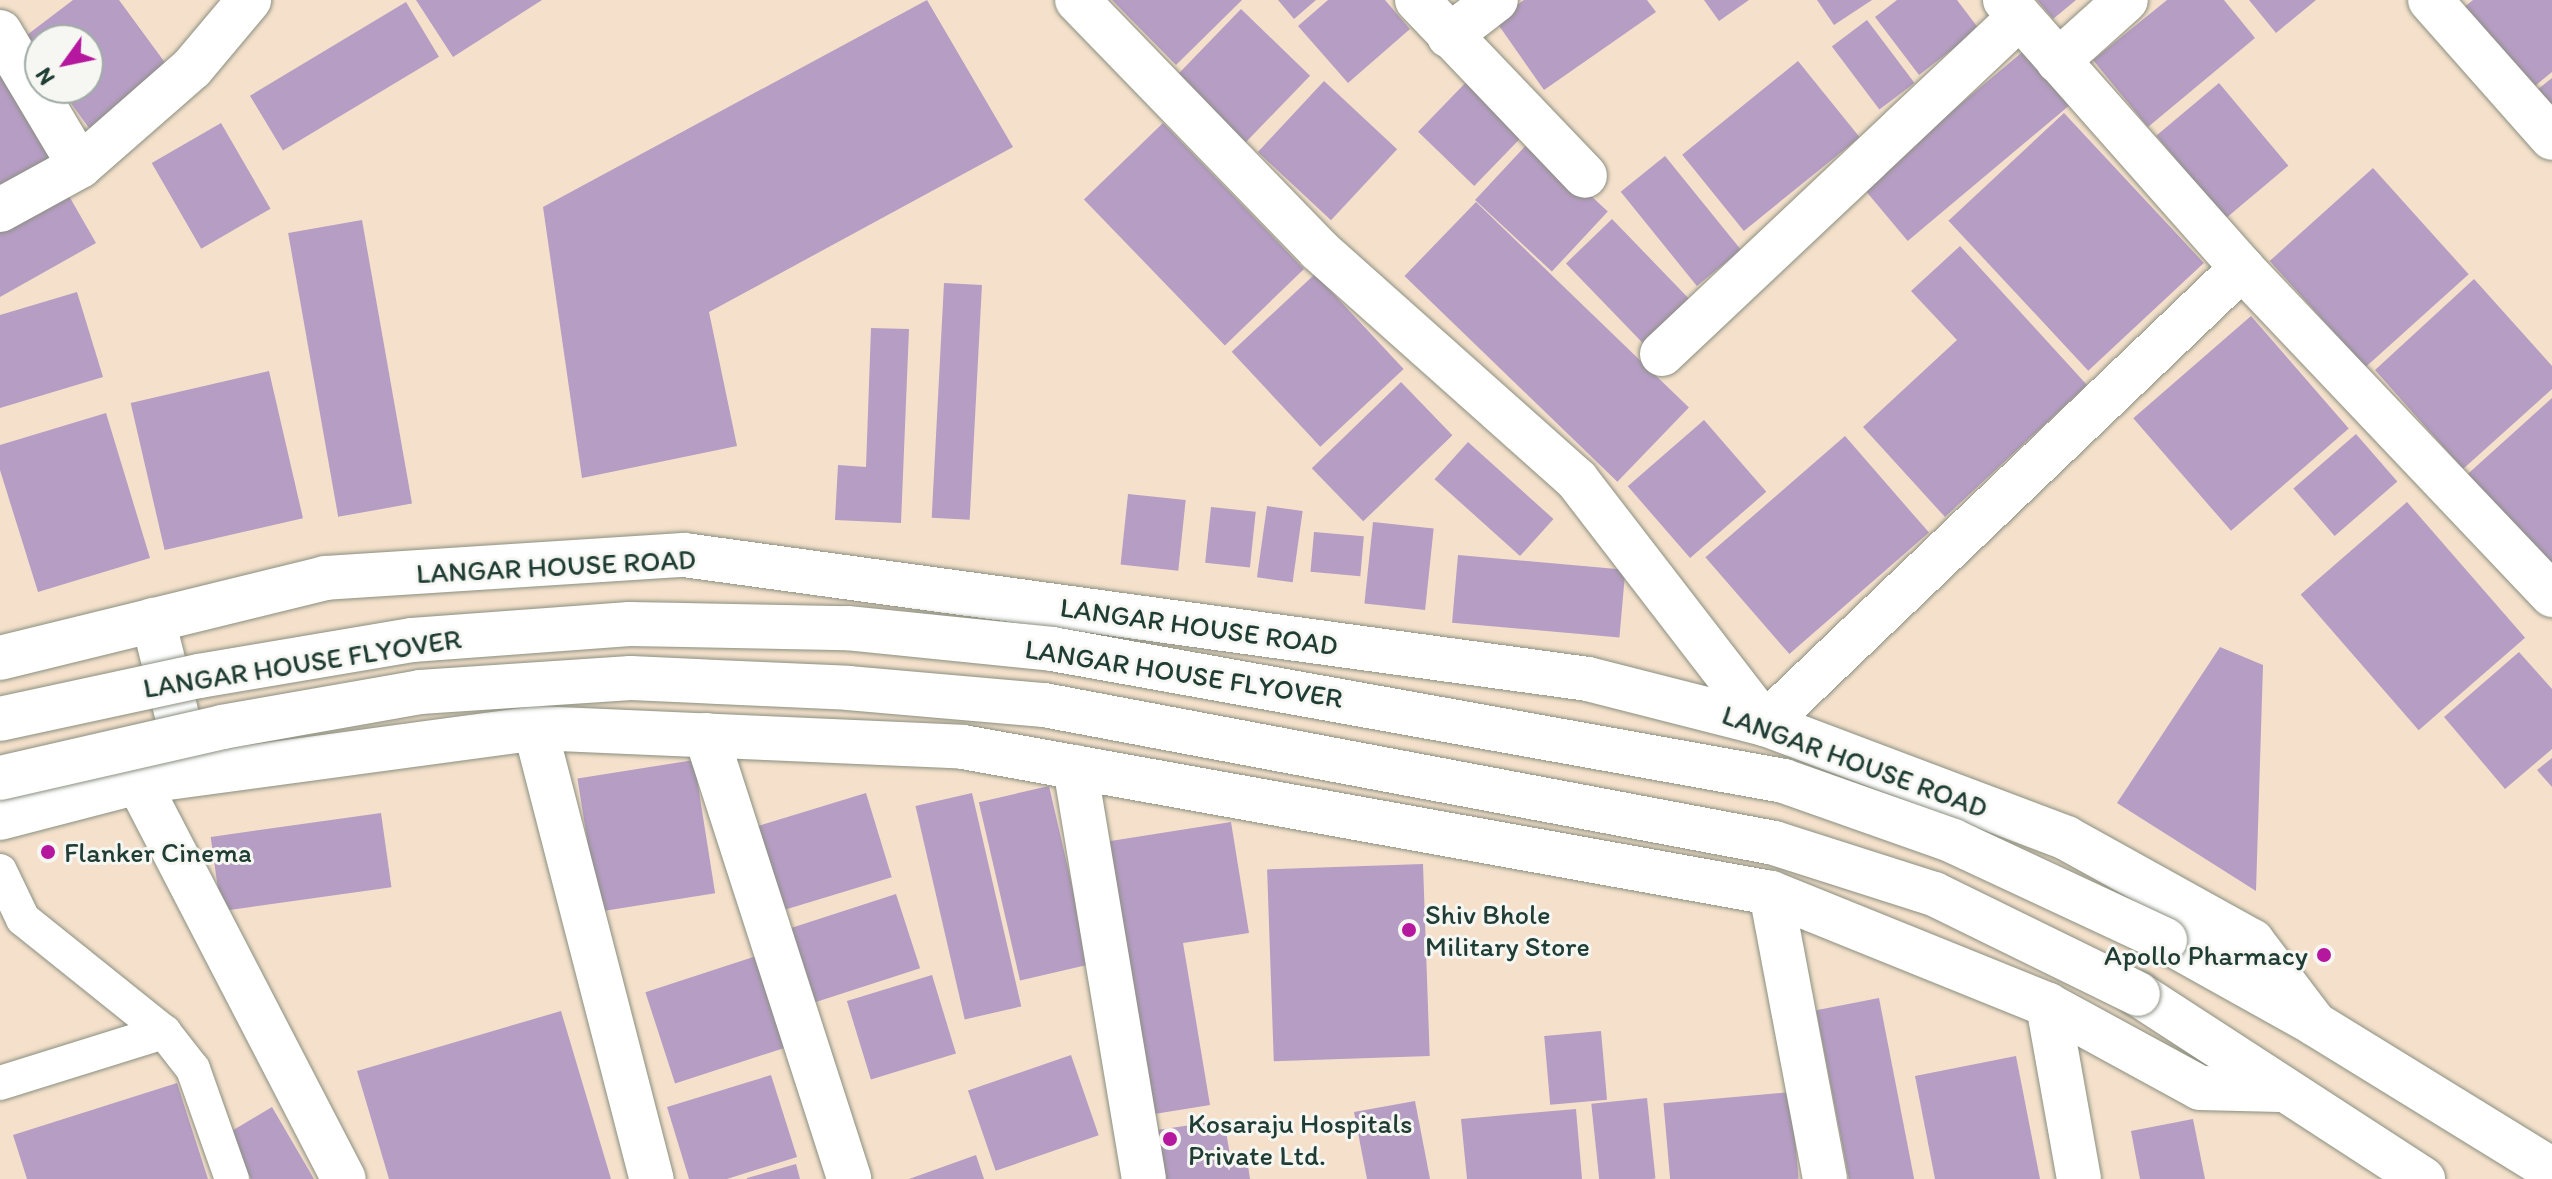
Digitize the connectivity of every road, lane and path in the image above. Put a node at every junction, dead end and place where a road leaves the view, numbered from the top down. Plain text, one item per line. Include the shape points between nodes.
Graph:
1 (249, 0) edge
2 (1077, 0) edge
3 (1417, 0) edge
4 (1496, 0) edge
5 (2126, 0) edge
6 (2430, 0) edge
7 (2012, 9) edge
8 (0, 32) edge
9 (1449, 36) junction
10 (2058, 61) junction
11 (2552, 138) edge
12 (80, 166) junction
13 (1585, 176) dead end
14 (0, 210) edge
15 (2242, 268) junction
16 (1662, 354) dead end
17 (2552, 595) edge
18 (153, 620) junction
19 (2, 651) edge
20 (0, 719) edge
21 (1765, 724) junction
22 (535, 728) junction
23 (706, 735) junction
24 (1075, 767) junction
25 (192, 773) junction
26 (0, 778) edge
27 (138, 782) junction
28 (0, 818) edge
29 (0, 871) edge
30 (1771, 893) junction
31 (2048, 1005) junction
32 (2315, 1024) junction
33 (164, 1032) junction
34 (0, 1083) edge
35 (2280, 1090) junction
36 (2552, 1170) edge
37 (232, 1179) edge
38 (344, 1179) edge
39 (652, 1179) edge
40 (849, 1179) edge
41 (1144, 1179) edge
42 (1825, 1179) edge
43 (2079, 1179) edge
44 (2423, 1179) edge

1 - 12 main road via 192,68
2 - 21 main road via 1319,250 1577,480
3 - 9 main road
4 - 9 main road
5 - 10 main road
6 - 11 main road
7 - 10 main road
7 - 16 main road
8 - 12 main road
9 - 13 main road
10 - 15 main road
12 - 14 main road
15 - 17 main road
15 - 21 main road
18 - 19 main road, LANGAR HOUSE ROAD
18 - 21 main road, LANGAR HOUSE ROAD via 325,578 684,555 1588,679
18 - 25 main road
20 - 32 main road, LANGAR HOUSE FLYOVER, bridge via 199,676 412,640 614,625 847,628 1052,649 1784,781 1953,841 2165,940
21 - 32 main road, LANGAR HOUSE ROAD via 2066,838 2252,941
22 - 23 main road
22 - 25 main road
22 - 39 main road
23 - 24 main road via 963,747
23 - 40 main road
24 - 30 main road
24 - 41 main road
25 - 27 main road
26 - 35 main road, LANGAR HOUSE FLYOVER, bridge via 222,727 420,692 631,678 848,688 1044,705 1774,843 1934,894 2138,994
27 - 28 main road
27 - 38 main road
29 - 33 lane via 23,919
30 - 31 main road
30 - 42 main road
31 - 35 main road via 2200,1088
31 - 43 main road
32 - 36 main road, LANGAR HOUSE FLYOVER
33 - 34 lane
33 - 37 lane via 193,1069
35 - 44 main road, LANGAR HOUSE FLYOVER

